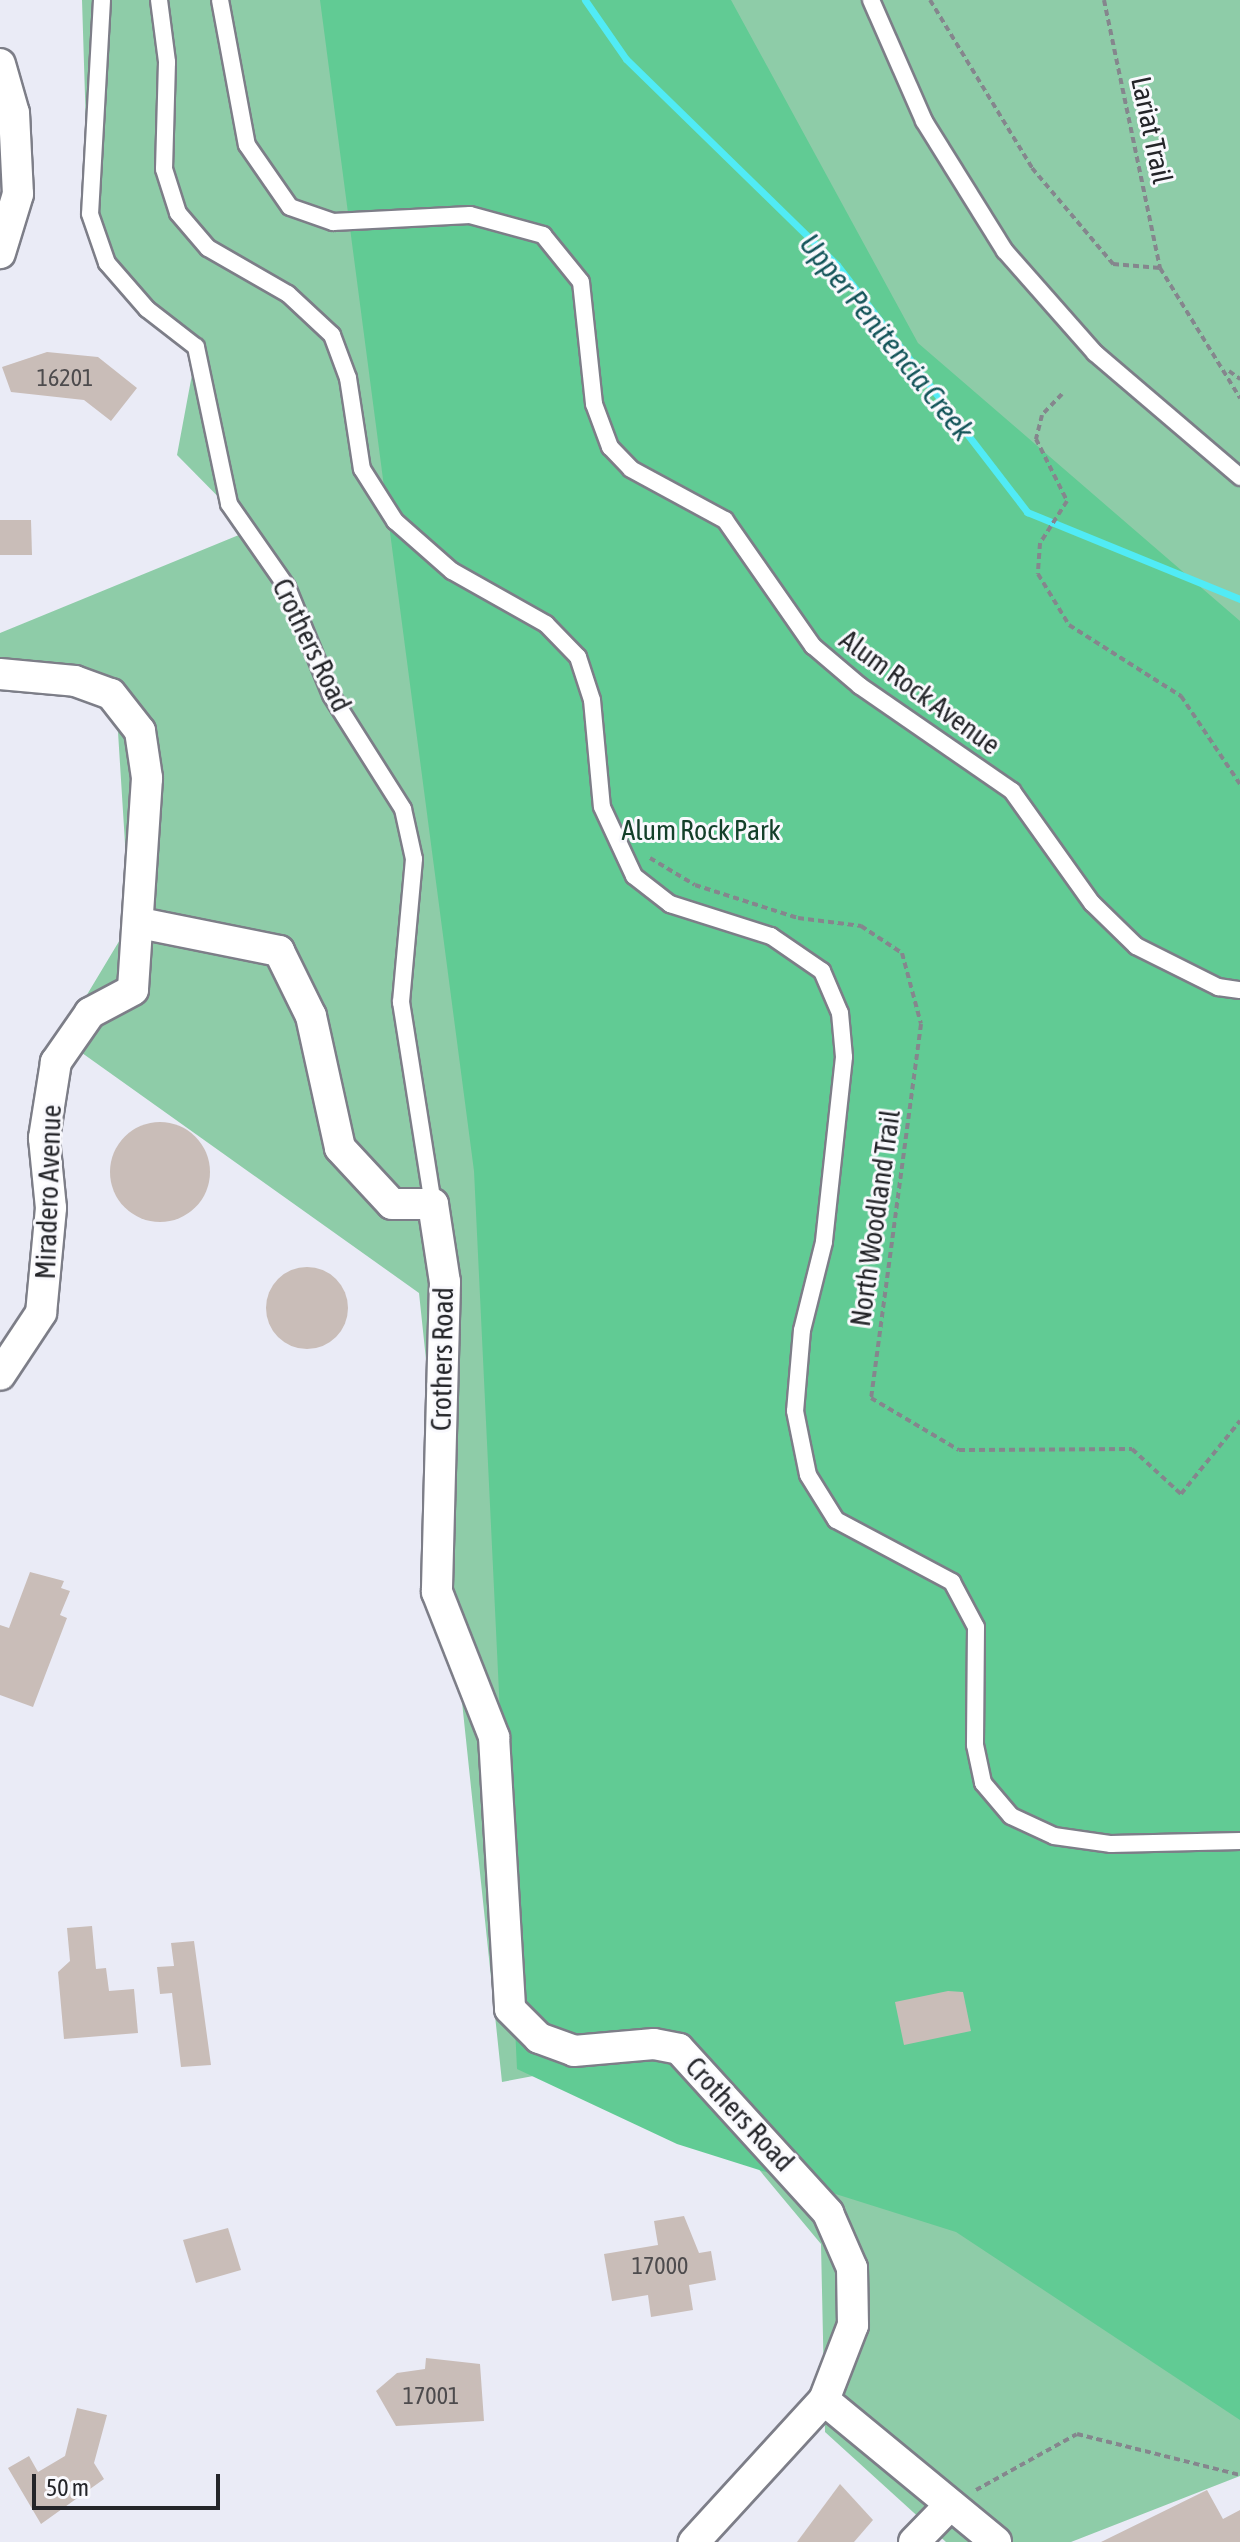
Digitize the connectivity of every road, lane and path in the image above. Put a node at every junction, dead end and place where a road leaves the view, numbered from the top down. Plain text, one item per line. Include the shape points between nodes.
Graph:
1 (102, 0) edge
2 (159, 0) edge
3 (220, 0) edge
4 (871, 0) edge
5 (930, 0) edge
6 (1104, 0) edge
7 (0, 64) edge
8 (0, 253) edge
9 (1160, 268) junction
10 (1228, 371) junction
11 (1240, 379) edge
12 (1062, 394) dead end
13 (1240, 398) edge
14 (1240, 477) edge
15 (0, 674) edge
16 (1240, 784) edge
17 (637, 851) dead end
18 (140, 923) junction
19 (1240, 990) edge
20 (433, 1204) junction
21 (0, 1375) edge
22 (1240, 1421) edge
23 (1240, 1841) edge
24 (824, 2400) junction
25 (1240, 2475) edge
26 (950, 2505) junction
27 (694, 2542) edge
28 (914, 2542) edge
29 (996, 2542) edge

1 - 20 lane, Crothers Road via 90,214 107,263 147,309 196,347 229,504 287,587 331,695 403,809 414,859 401,1002
2 - 23 lane via 167,62 164,169 178,213 208,248 288,294 332,335 348,378 362,469 395,521 452,571 546,624 578,657 592,700 602,807 634,876 670,904 771,936 822,971 840,1013 844,1057 824,1242 802,1330 795,1411 808,1475 836,1520 952,1582 976,1627 975,1745 983,1783 1011,1816 1054,1836 1111,1844
3 - 19 lane, Alum Rock Avenue via 247,145 279,196 333,222 470,215 543,235 581,282 594,404 610,447 631,469 725,520 813,646 860,686 1012,791 1092,903 1136,946 1218,987
4 - 14 lane via 924,121 1005,251 1095,353
5 - 9 path via 1032,168 1113,264
6 - 9 path, Lariat Trail
7 - 8 street via 14,113 18,194
9 - 10 path
10 - 11 path
10 - 13 path
12 - 16 path via 1042,415 1036,439 1067,501 1040,543 1038,574 1069,625 1181,696
15 - 18 street via 75,681 111,694 140,731 147,778
17 - 22 path, North Woodland Trail via 695,885 798,918 861,926 902,953 921,1024 871,1398 959,1450 1132,1449 1181,1494
18 - 20 street via 279,951 311,1016 340,1148 392,1204
18 - 21 street, Miradero Avenue via 133,990 90,1013 56,1062 44,1138 50,1222 41,1313
20 - 24 street, Crothers Road via 445,1282 437,1592 494,1737 510,2009 539,2038 574,2051 679,2049 828,2213 852,2268 853,2325
24 - 26 street
24 - 27 street, Crothers Road
25 - 26 path via 1077,2434
26 - 28 street
26 - 29 street

